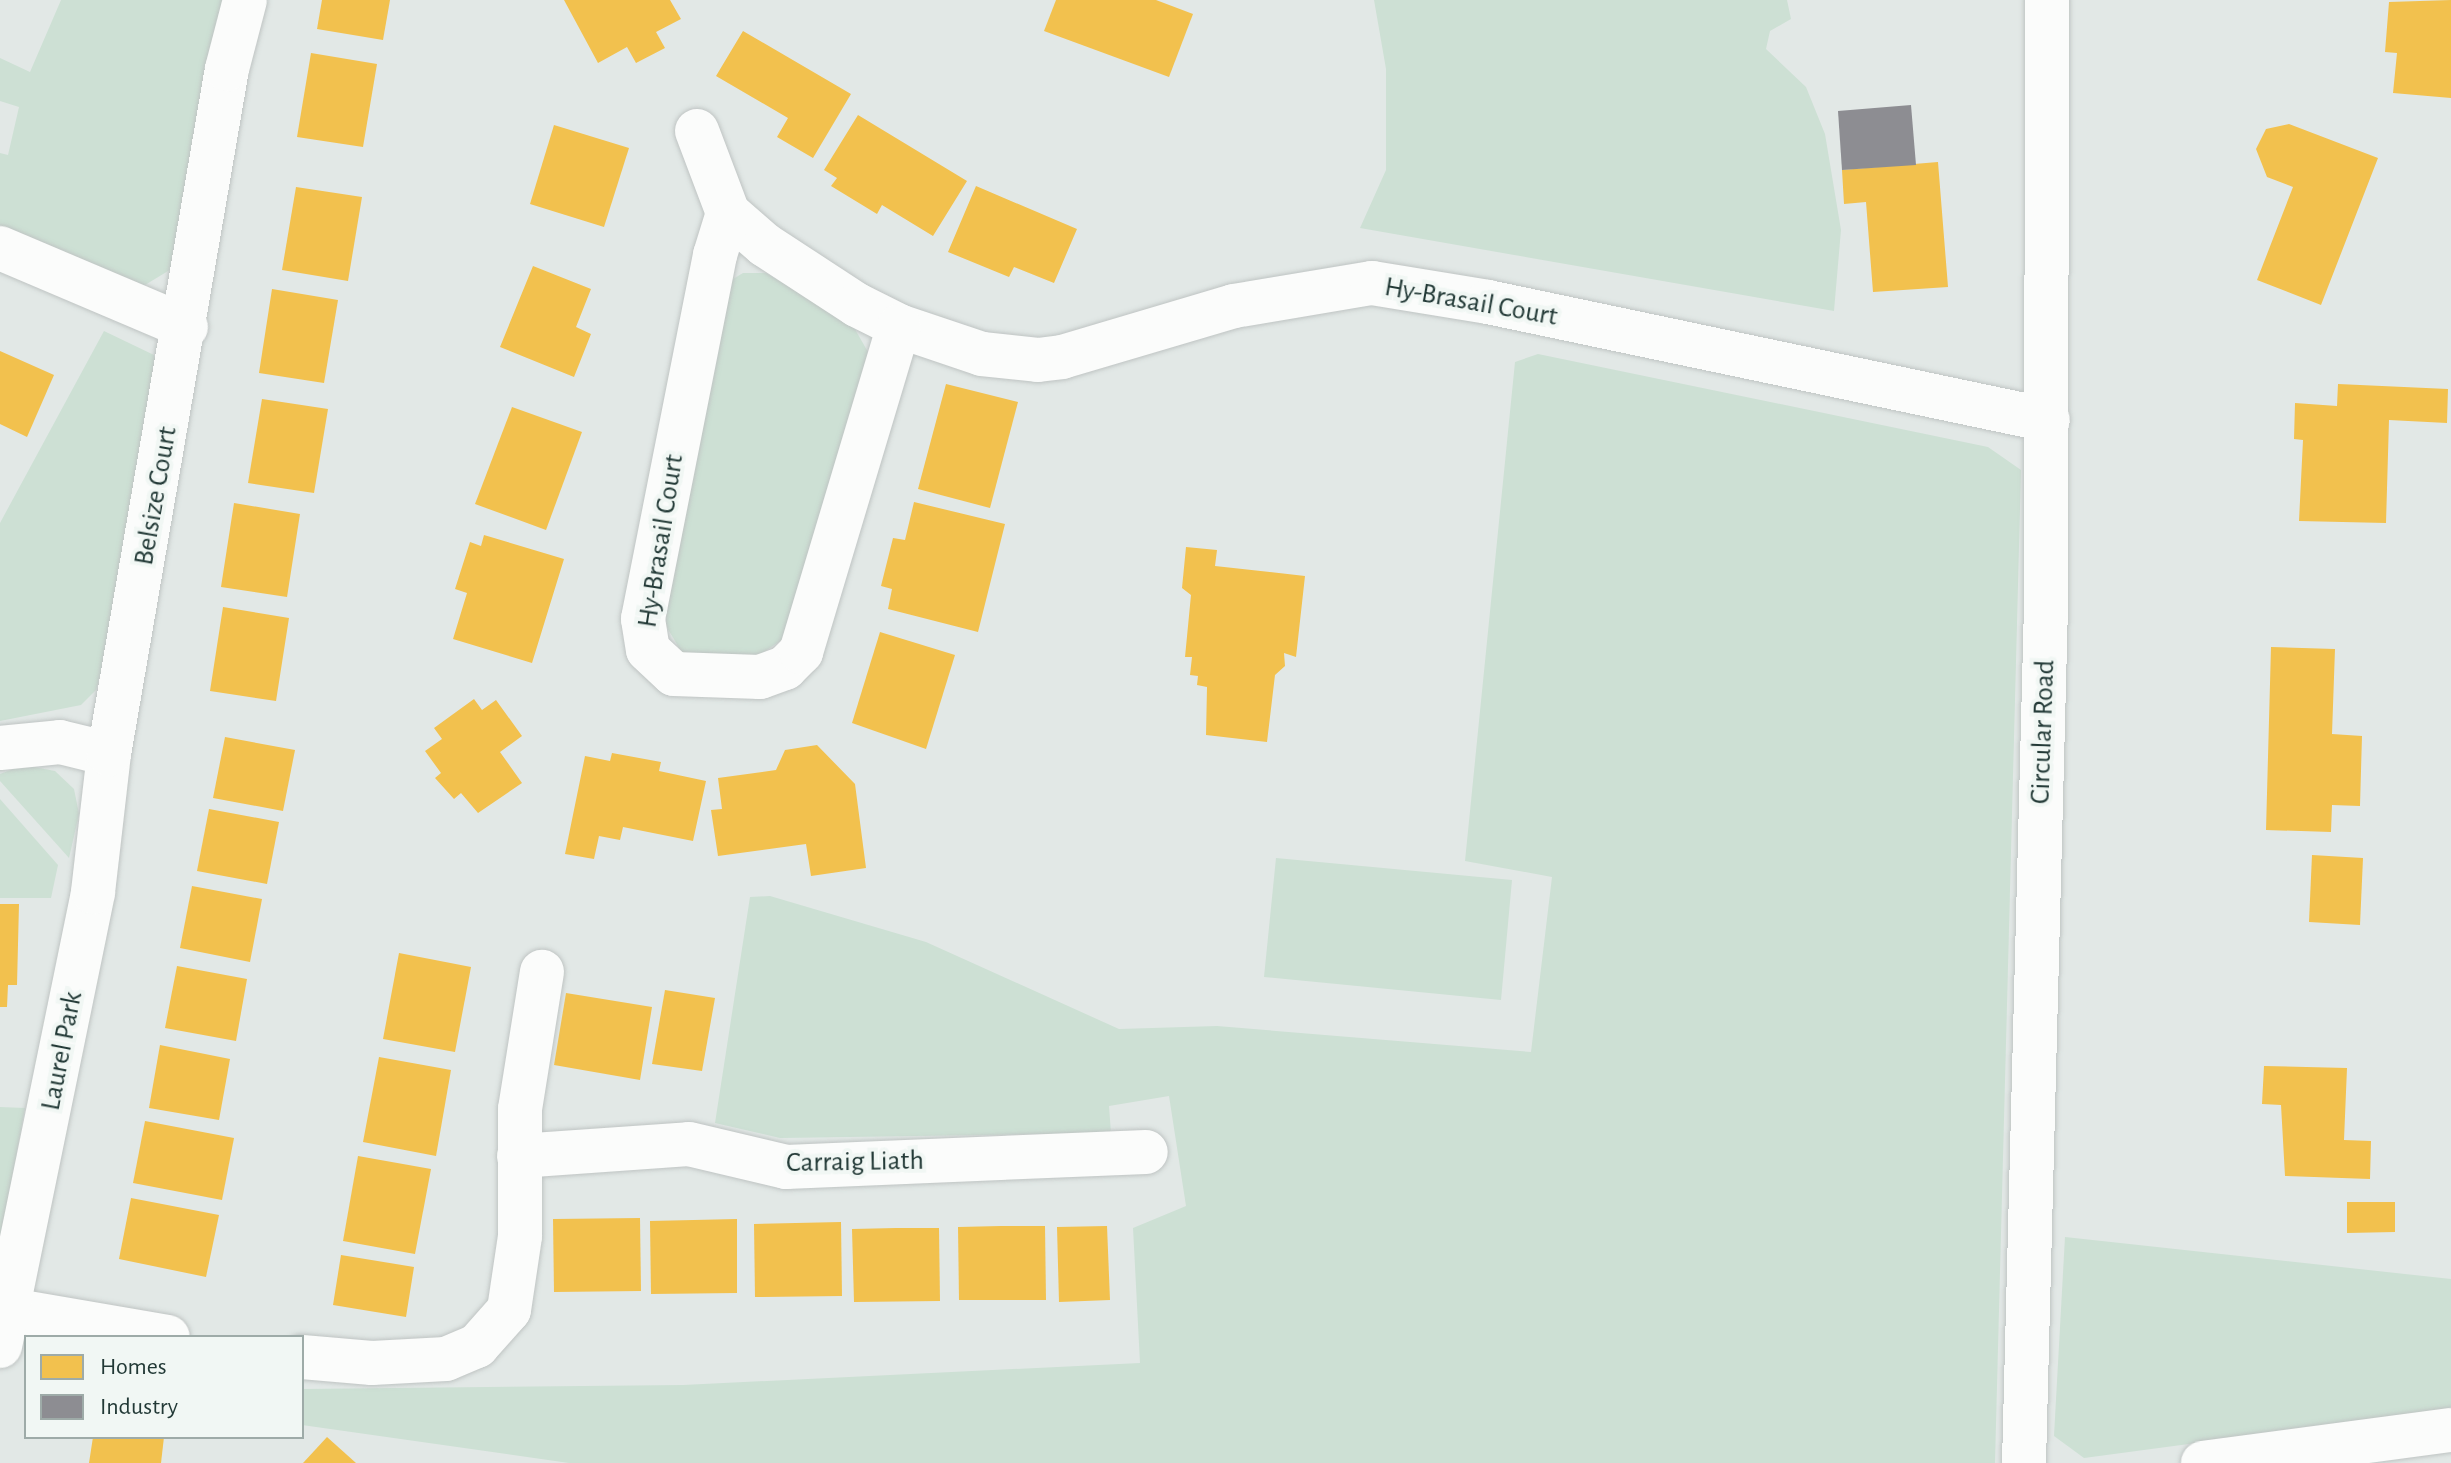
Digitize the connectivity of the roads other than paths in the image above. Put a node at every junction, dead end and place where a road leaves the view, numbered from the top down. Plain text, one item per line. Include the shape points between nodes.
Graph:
1 (245, 0) edge
2 (2047, 0) edge
3 (697, 131) dead end
4 (728, 213) junction
5 (0, 248) edge
6 (899, 326) junction
7 (186, 327) junction
8 (2048, 420) junction
9 (127, 665) joint
10 (0, 748) edge
11 (109, 754) junction
12 (542, 972) dead end
13 (1146, 1152) dead end
14 (519, 1156) junction
15 (5, 1328) edge
16 (132, 1335) edge
17 (304, 1357) edge
18 (2451, 1430) edge
19 (2024, 1463) edge
20 (2203, 1463) edge

1 - 7 street, Belsize Court via 227,69
2 - 8 street, Circular Road
3 - 4 street
4 - 6 street, Hy-Brasail Court via 796,268
4 - 6 street, Hy-Brasail Court via 715,255 643,619 648,650 665,668 687,676 760,677 785,668 801,652
5 - 7 street
6 - 8 street, Hy-Brasail Court via 982,354 1038,360 1294,293 1395,285
7 - 9 street, Belsize Court
8 - 19 street, Circular Road
9 - 11 street, Laurel Park
10 - 11 street via 60,742
11 - 15 street, Laurel Park via 93,892
12 - 14 street via 520,1109
13 - 14 street, Carraig Liath via 786,1167 689,1144
14 - 17 street via 516,1281 509,1310 497,1329 477,1346 446,1359 372,1363
15 - 16 street
18 - 20 street

